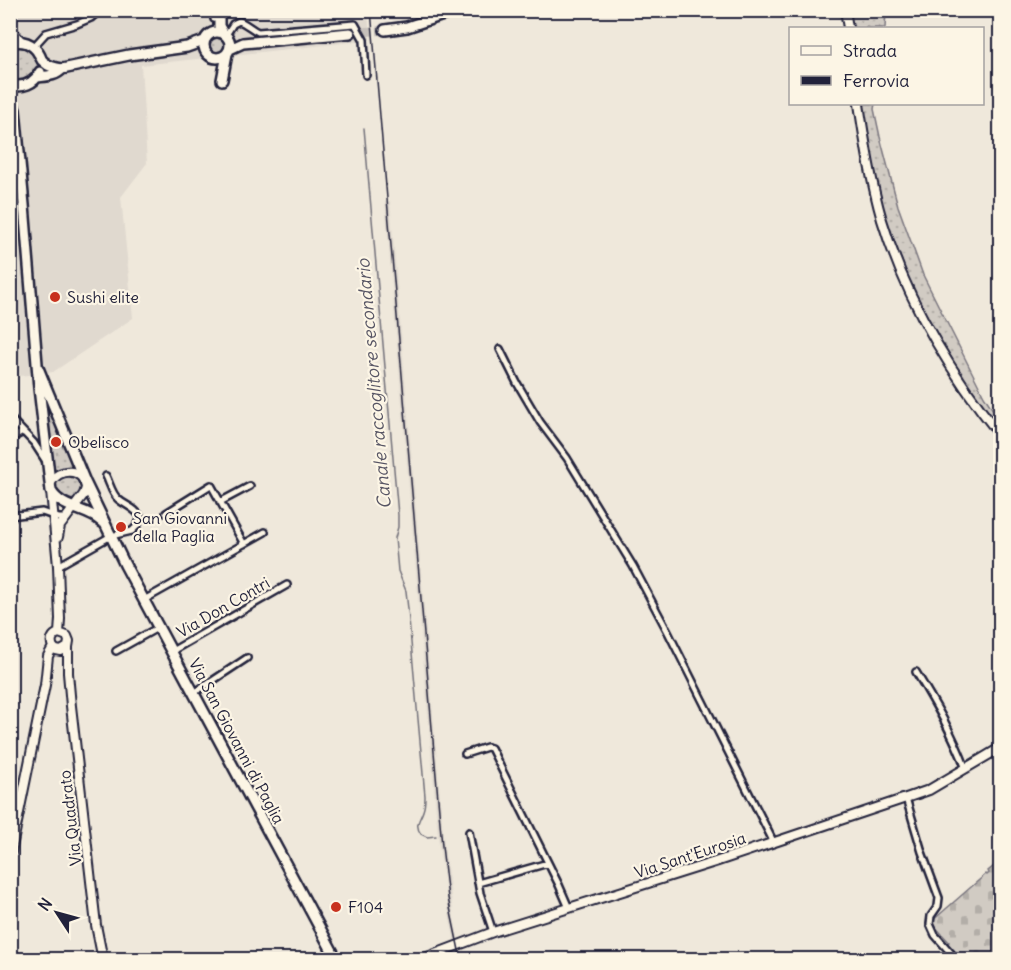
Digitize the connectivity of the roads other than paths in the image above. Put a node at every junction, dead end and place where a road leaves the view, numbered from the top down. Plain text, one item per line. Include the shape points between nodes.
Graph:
1 (100, 10) edge
2 (458, 10) edge
3 (845, 12) edge
4 (216, 14) edge
5 (848, 27) edge
6 (10, 29) edge
7 (385, 30) tunnel mouth
8 (350, 33) tunnel mouth
9 (226, 35) junction
10 (21, 41) junction
11 (10, 43) edge
12 (243, 43) junction
13 (208, 46) junction
14 (36, 49) junction
15 (228, 52) junction
16 (41, 58) junction
17 (62, 69) junction
18 (366, 75) dead end
19 (38, 77) junction
20 (10, 85) edge
21 (25, 86) junction
22 (10, 96) edge
23 (859, 105) edge
24 (15, 110) junction
25 (500, 349) dead end
26 (38, 368) junction
27 (57, 414) junction
28 (10, 418) edge
29 (43, 423) junction
30 (23, 432) junction
31 (1000, 435) edge
32 (10, 439) edge
33 (41, 445) junction
34 (106, 476) dead end
35 (85, 483) junction
36 (250, 486) dead end
37 (50, 488) junction
38 (220, 502) junction
39 (74, 507) junction
40 (166, 513) dead end
41 (91, 514) junction
42 (10, 516) edge
43 (53, 516) junction
44 (67, 518) junction
45 (106, 527) junction
46 (265, 532) dead end
47 (111, 536) junction
48 (244, 544) junction
49 (56, 548) junction
50 (57, 566) junction
51 (288, 585) dead end
52 (144, 600) junction
53 (159, 627) junction
54 (59, 633) junction
55 (53, 647) junction
56 (64, 649) junction
57 (116, 651) dead end
58 (172, 651) junction
59 (247, 658) dead end
60 (916, 672) dead end
61 (194, 693) junction
62 (1000, 748) edge
63 (465, 754) dead end
64 (966, 769) junction
65 (906, 798) junction
66 (469, 832) dead end
67 (13, 833) edge
68 (774, 843) junction
69 (10, 857) edge
70 (548, 863) junction
71 (478, 883) junction
72 (569, 908) junction
73 (494, 932) junction
74 (951, 953) junction
75 (103, 960) edge
76 (337, 960) edge
77 (420, 960) edge
78 (936, 960) edge
79 (957, 960) edge

1 - 14 street via 77,24 46,33
2 - 7 main road
3 - 5 street
4 - 9 main road
4 - 13 main road
6 - 10 street
8 - 12 main road
9 - 12 main road
9 - 13 main road via 219,32
9 - 15 main road
9 - 18 street via 232,24 239,21 258,32 355,24 364,40
10 - 11 main road
10 - 14 main road
12 - 15 main road
13 - 15 main road via 215,58
13 - 15 main road via 222,80
13 - 17 main road via 129,55
14 - 16 main road
16 - 17 main road via 51,67
16 - 19 main road
17 - 19 main road
19 - 21 main road
20 - 21 main road
21 - 24 main road
22 - 24 main road
23 - 31 street via 873,185 898,263 940,350
24 - 26 main road
25 - 68 street via 540,422 633,566
26 - 27 main road, Via San Giovanni di Paglia
26 - 29 main road
27 - 29 street via 46,411
27 - 35 main road, Via San Giovanni di Paglia
28 - 30 street
29 - 33 main road
30 - 32 street
30 - 33 street
33 - 37 main road
34 - 47 street via 113,494 137,510 141,518 132,531
35 - 37 street via 67,471 56,476
35 - 39 street via 86,491
35 - 45 main road, Via San Giovanni di Paglia
36 - 38 street
37 - 39 main road via 60,501
37 - 43 street
38 - 40 street via 211,485
38 - 48 street
39 - 41 main road
39 - 44 street
41 - 44 street
41 - 45 main road
42 - 43 street
43 - 44 street
43 - 49 street
44 - 49 street via 59,529
45 - 47 main road, Via San Giovanni di Paglia
46 - 48 street
47 - 50 street
47 - 52 main road, Via San Giovanni di Paglia
48 - 52 street
49 - 50 street
50 - 54 street
51 - 58 street, Via Don Contri
52 - 53 main road, Via San Giovanni di Paglia
53 - 57 street
53 - 58 main road, Via San Giovanni di Paglia
54 - 55 street via 52,638
54 - 56 street, Via Quadrato via 68,639
55 - 56 street
55 - 67 street
56 - 75 street, Via Quadrato
58 - 61 main road, Via San Giovanni di Paglia
59 - 61 street
60 - 64 street via 955,740
61 - 76 main road, Via San Giovanni di Paglia
62 - 64 street, Via Sant'Eurosia
63 - 70 street via 490,748
64 - 65 street, Via Sant'Eurosia
65 - 68 street, Via Sant'Eurosia
65 - 74 street via 939,897 930,924
66 - 71 street
67 - 69 street
68 - 72 street, Via Sant'Eurosia
70 - 71 street
70 - 72 street
71 - 73 street
72 - 73 street, Via Sant'Eurosia
73 - 77 street, Via Sant'Eurosia
74 - 78 street
74 - 79 street

